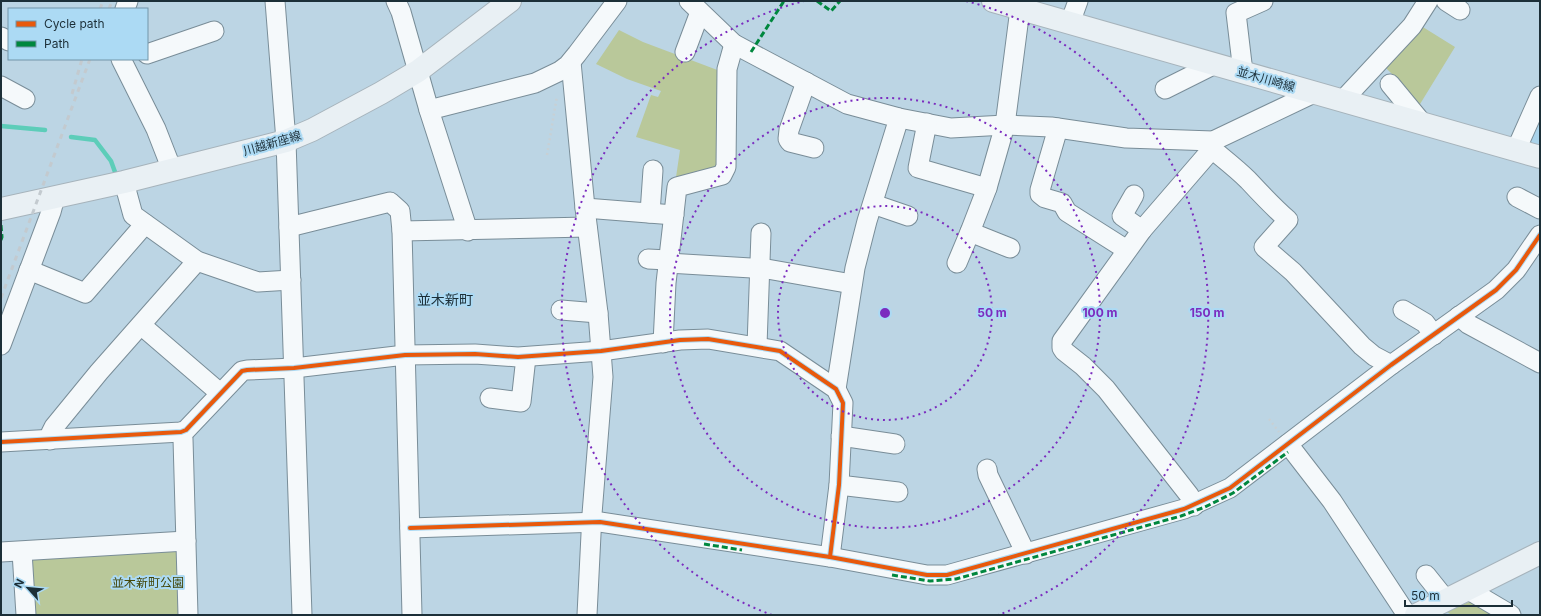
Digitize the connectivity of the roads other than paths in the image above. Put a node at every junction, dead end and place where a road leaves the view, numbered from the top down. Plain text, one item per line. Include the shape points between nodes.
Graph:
1 (276, 1) edge
2 (396, 1) edge
3 (510, 1) edge
4 (617, 1) edge
5 (993, 1) edge
6 (1078, 1) edge
7 (1264, 1) edge
8 (1428, 1) edge
9 (694, 7) edge
10 (1020, 9) junction
11 (1070, 24) junction
12 (214, 32) dead end
13 (734, 44) junction
14 (685, 52) dead end
15 (148, 54) edge
16 (126, 60) edge
17 (1215, 64) junction
18 (566, 66) junction
19 (418, 71) junction
20 (1243, 72) junction
21 (806, 82) junction
22 (1390, 84) dead end
23 (1165, 89) dead end
24 (2, 90) edge
25 (1314, 93) junction
26 (1540, 96) edge
27 (25, 98) dead end
28 (1343, 100) junction
29 (429, 110) junction
30 (899, 118) junction
31 (927, 123) junction
32 (1423, 124) junction
33 (1005, 125) junction
34 (1058, 128) junction
35 (286, 141) junction
36 (1213, 145) junction
37 (814, 148) dead end
38 (1516, 150) junction
39 (1540, 157) edge
40 (172, 170) junction
41 (653, 170) dead end
42 (124, 182) junction
43 (987, 188) junction
44 (1134, 195) dead end
45 (55, 197) junction
46 (1517, 197) dead end
47 (873, 204) junction
48 (585, 208) junction
49 (1, 210) edge
50 (1540, 210) edge
51 (650, 214) junction
52 (674, 215) junction
53 (908, 216) dead end
54 (145, 224) junction
55 (289, 227) junction
56 (588, 227) junction
57 (1142, 230) junction
58 (402, 231) junction
59 (468, 231) junction
60 (970, 232) junction
61 (760, 233) dead end
62 (1540, 237) edge
63 (1010, 248) dead end
64 (1127, 250) junction
65 (648, 259) dead end
66 (197, 261) junction
67 (668, 262) junction
68 (957, 263) dead end
69 (759, 268) junction
70 (29, 270) junction
71 (291, 280) junction
72 (852, 284) junction
73 (561, 310) dead end
74 (1403, 310) dead end
75 (598, 313) junction
76 (1459, 316) junction
77 (141, 325) junction
78 (1434, 335) junction
79 (663, 343) junction
80 (1, 345) edge
81 (757, 346) junction
82 (601, 351) junction
83 (405, 355) junction
84 (526, 357) junction
85 (1540, 363) edge
86 (1391, 365) junction
87 (294, 368) junction
88 (836, 389) junction
89 (220, 393) junction
90 (490, 398) dead end
91 (181, 432) junction
92 (841, 436) junction
93 (50, 440) junction
94 (1286, 441) junction
95 (1, 442) edge
96 (895, 444) dead end
97 (987, 469) dead end
98 (839, 485) junction
99 (898, 492) dead end
100 (1194, 506) junction
101 (592, 522) junction
102 (410, 528) junction
103 (186, 540) junction
104 (1, 552) edge
105 (22, 552) junction
106 (1540, 553) edge
107 (1026, 554) junction
108 (830, 557) junction
109 (1426, 575) dead end
110 (1467, 589) junction
111 (1446, 600) junction
112 (26, 615) edge
113 (188, 615) edge
114 (302, 615) edge
115 (412, 615) edge
116 (587, 615) edge
117 (1407, 615) edge
118 (1416, 615) edge
119 (1510, 615) edge

1 - 35 street
2 - 19 street
3 - 19 main road, 川越新座線
4 - 18 street
5 - 10 main road, 並木川崎線
6 - 11 street
7 - 20 street via 1236,13
8 - 28 street via 1412,26
9 - 13 street
9 - 14 street
10 - 11 main road, 並木川崎線
10 - 33 street
11 - 17 main road, 並木川崎線
12 - 15 street
13 - 21 street
13 - 52 street via 727,69 726,167 722,175 677,187
16 - 40 street
17 - 20 main road, 並木川崎線
17 - 23 street
18 - 29 street via 535,83
18 - 48 street
19 - 29 street
19 - 35 main road, 川越新座線 via 312,130
20 - 25 main road, 並木川崎線
21 - 30 street via 847,104
21 - 37 street via 788,139 790,142
22 - 32 street
24 - 27 street
25 - 28 main road, 並木川崎線
25 - 36 street
26 - 38 street
28 - 32 main road, 並木川崎線
29 - 59 street
30 - 31 street
30 - 47 street
31 - 33 street via 951,128
31 - 43 street via 918,168
32 - 38 main road, 並木川崎線
33 - 34 street
33 - 43 street
34 - 36 street via 1126,138
34 - 64 street via 1040,194 1062,203 1067,212
35 - 40 main road, 川越新座線
35 - 55 street
36 - 57 street
36 - 86 street via 1270,205 1288,220 1264,247 1293,272 1362,346
38 - 39 main road, 並木川崎線
40 - 42 main road, 川越新座線
41 - 51 street
42 - 45 main road, 川越新座線
42 - 54 street via 133,215
43 - 60 street
44 - 57 street via 1122,216
45 - 49 main road, 川越新座線
45 - 70 street
46 - 50 street
47 - 53 street
47 - 72 street
48 - 51 street
48 - 56 street
51 - 52 street
52 - 67 street
54 - 66 street
54 - 70 street via 85,292
55 - 58 street via 390,202 400,211
55 - 71 street
56 - 59 street
56 - 75 street
57 - 64 street
58 - 59 street
58 - 83 street
60 - 63 street
60 - 68 street
61 - 69 street
62 - 76 street via 1509,278
64 - 100 street via 1062,341 1062,348 1106,389 1189,495
65 - 67 street
66 - 71 street via 258,282
66 - 77 street
67 - 69 street
67 - 79 street
69 - 72 street
69 - 81 street
70 - 80 street
71 - 87 street
72 - 88 street
73 - 75 street
74 - 78 street via 1425,323
75 - 82 street
76 - 78 street
76 - 85 street via 1468,324
77 - 89 street
77 - 93 street via 54,427
78 - 86 street
79 - 81 street via 708,339
79 - 82 street
81 - 88 street via 780,350
82 - 84 street
82 - 101 street via 603,377
83 - 84 street via 474,354
83 - 87 street
83 - 102 street
84 - 90 street via 521,402
86 - 94 street
87 - 89 street via 242,372
87 - 114 street
88 - 92 street via 843,403
89 - 91 street via 186,430
91 - 93 street
91 - 103 street
92 - 96 street
92 - 98 street
93 - 95 street
94 - 100 street via 1230,488
94 - 117 street via 1332,501
97 - 107 street
98 - 99 street
98 - 108 street
100 - 107 street
101 - 102 street
101 - 108 street
101 - 116 street
102 - 115 street
103 - 105 street
103 - 113 street
104 - 105 street
105 - 112 street
106 - 110 main road
107 - 108 street via 938,576
109 - 111 street
110 - 111 main road
110 - 119 street
111 - 118 main road

